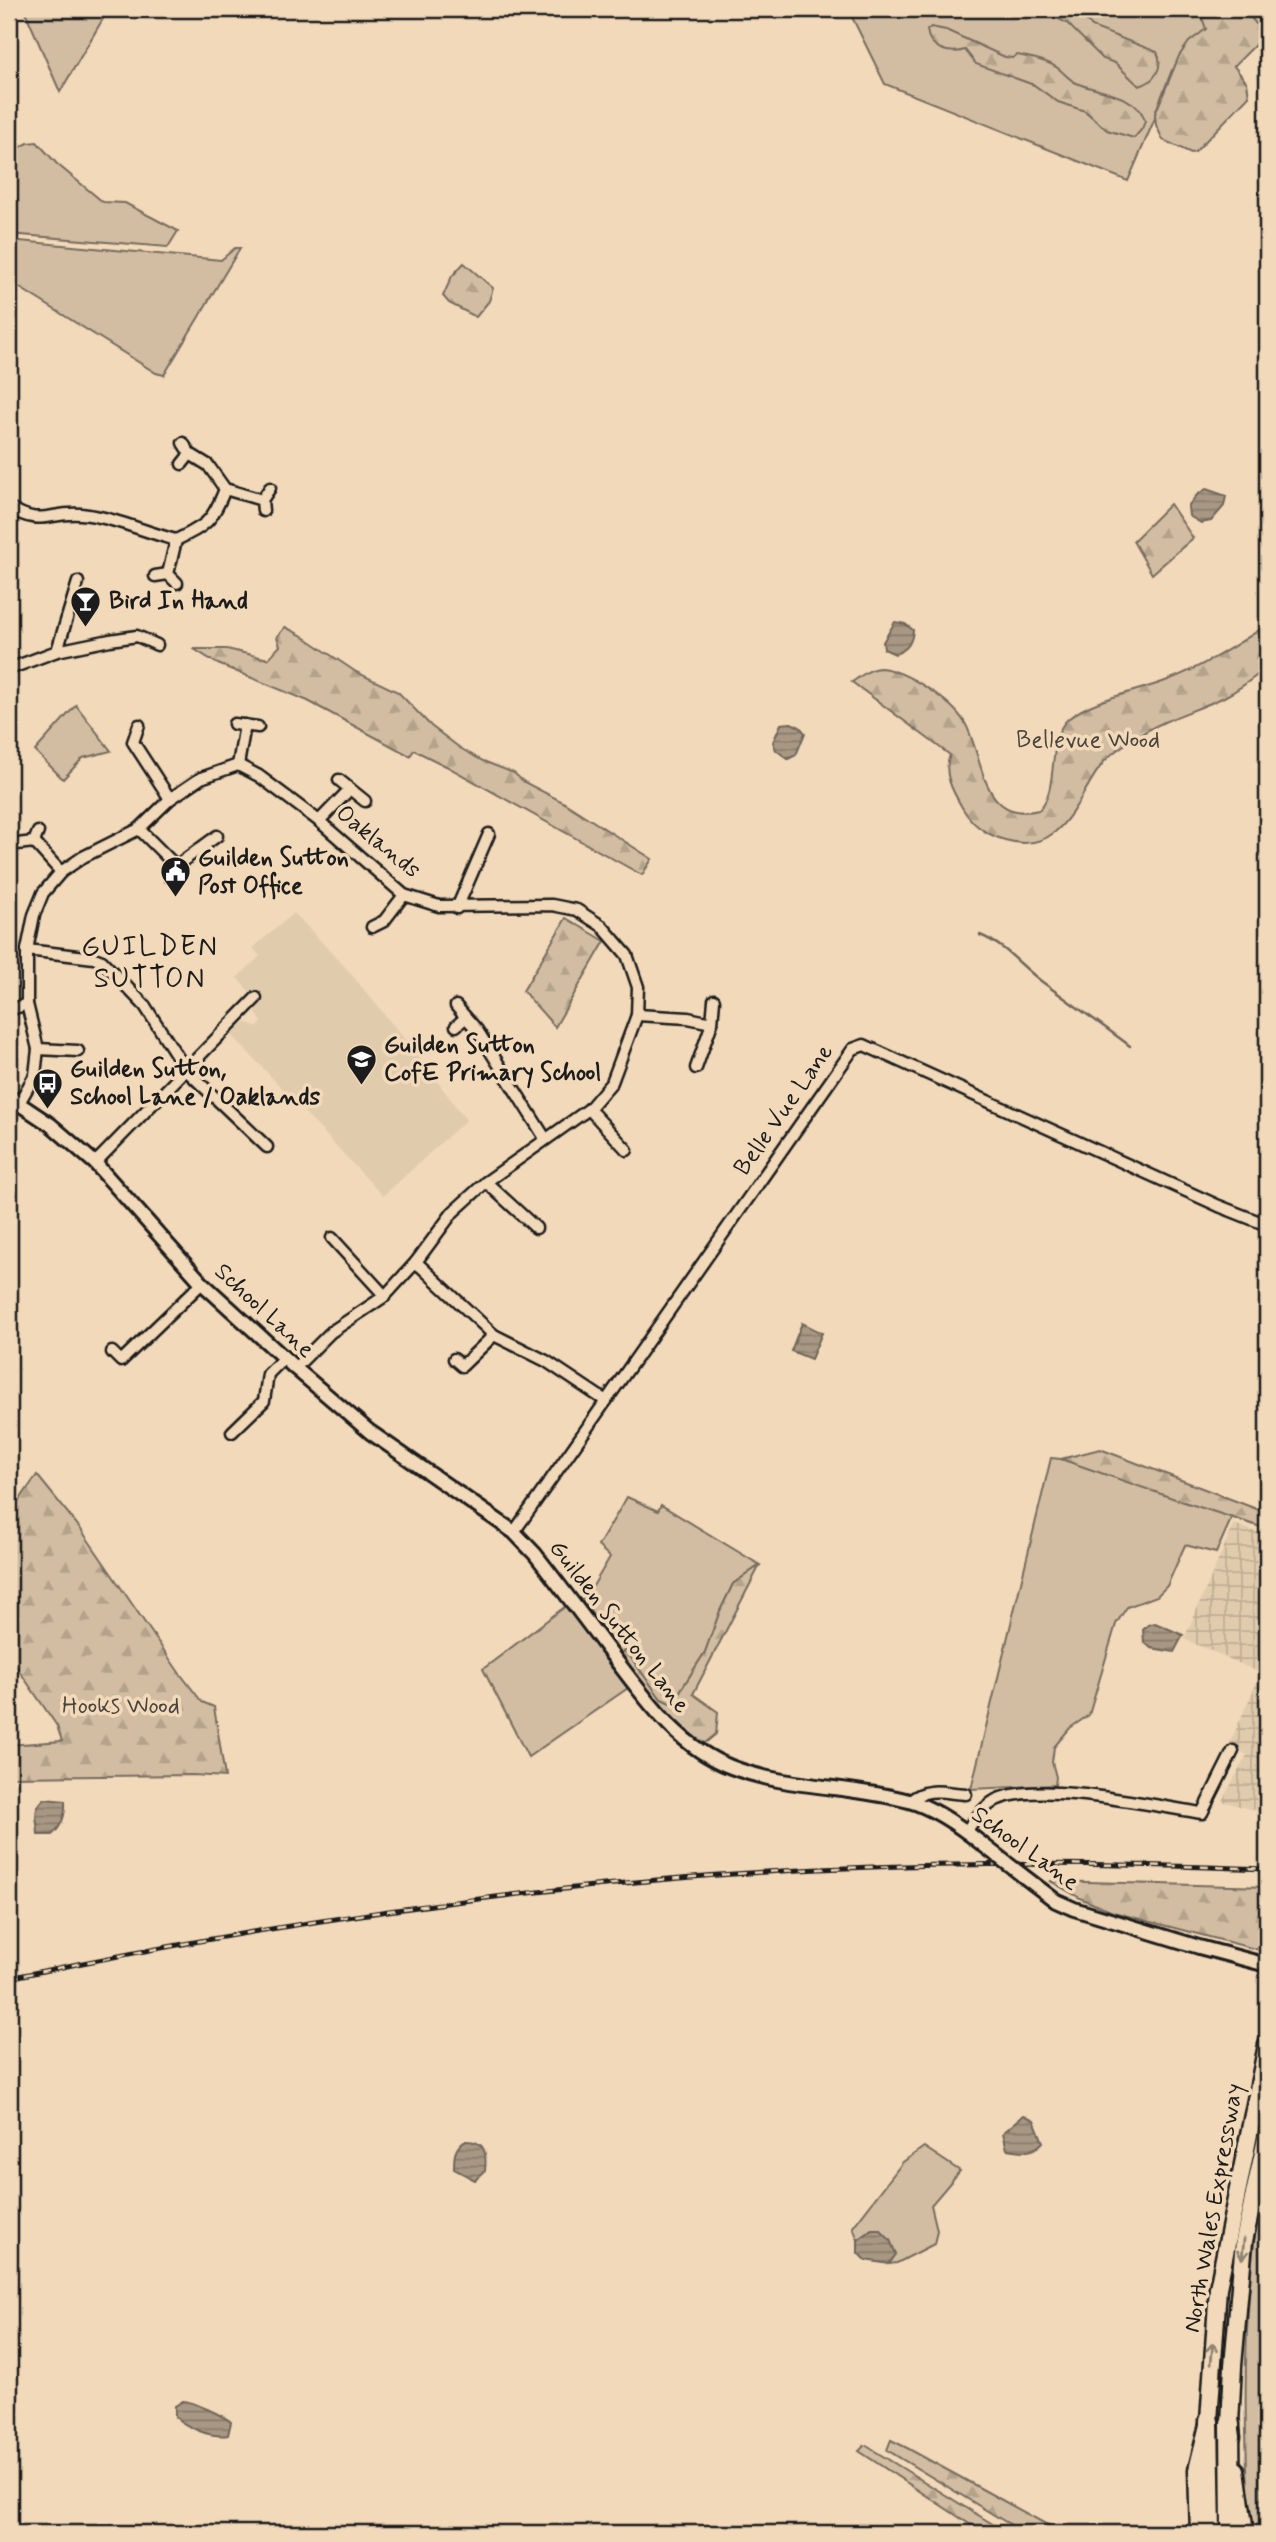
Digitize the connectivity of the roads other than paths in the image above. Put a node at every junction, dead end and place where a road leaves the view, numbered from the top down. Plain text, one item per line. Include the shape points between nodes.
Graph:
1 (183, 443) dead end
2 (190, 454) junction
3 (182, 464) dead end
4 (270, 488) dead end
5 (225, 489) junction
6 (9, 506) edge
7 (176, 540) junction
8 (168, 574) junction
9 (155, 576) dead end
10 (78, 582) dead end
11 (177, 583) dead end
12 (157, 645) dead end
13 (57, 651) junction
14 (9, 668) edge
15 (139, 726) dead end
16 (258, 727) dead end
17 (238, 765) junction
18 (339, 780) dead end
19 (350, 789) junction
20 (170, 799) junction
21 (365, 802) dead end
22 (319, 821) junction
23 (139, 829) junction
24 (489, 834) dead end
25 (217, 836) dead end
26 (18, 844) dead end
27 (176, 866) junction
28 (61, 872) junction
29 (170, 877) dead end
30 (404, 895) junction
31 (457, 908) junction
32 (372, 927) dead end
33 (27, 950) junction
34 (256, 998) dead end
35 (714, 1000) dead end
36 (27, 1004) junction
37 (456, 1006) dead end
38 (9, 1010) edge
39 (637, 1015) junction
40 (465, 1018) junction
41 (712, 1023) junction
42 (456, 1026) dead end
43 (38, 1049) junction
44 (71, 1054) dead end
45 (696, 1068) dead end
46 (186, 1070) junction
47 (14, 1100) edge
48 (589, 1109) junction
49 (545, 1138) junction
50 (267, 1147) dead end
51 (627, 1150) dead end
52 (95, 1163) junction
53 (486, 1182) junction
54 (531, 1222) dead end
55 (1267, 1225) edge
56 (332, 1239) dead end
57 (416, 1262) junction
58 (202, 1283) junction
59 (385, 1296) junction
60 (494, 1335) junction
61 (112, 1352) dead end
62 (284, 1358) junction
63 (454, 1359) dead end
64 (295, 1368) junction
65 (606, 1401) junction
66 (232, 1432) dead end
67 (514, 1532) junction
68 (1233, 1751) dead end
69 (728, 1766) joint
70 (965, 1794) dead end
71 (910, 1801) junction
72 (966, 1831) junction
73 (1267, 1965) edge
74 (1267, 2045) edge
75 (1267, 2134) edge
76 (1209, 2421) junction
77 (1230, 2424) junction
78 (1199, 2533) edge
79 (1211, 2533) edge
80 (1231, 2533) edge
81 (1245, 2533) edge

1 - 2 street
2 - 3 street
2 - 5 street via 208,465
4 - 5 street via 262,505
5 - 7 street via 216,513 202,527
6 - 7 street via 22,516 40,519 80,514
7 - 8 street
8 - 9 street
8 - 11 street
10 - 13 street
12 - 13 street via 137,636
13 - 14 street
15 - 20 street via 133,742
16 - 17 street via 240,724
17 - 20 street via 201,778
17 - 22 street, Oaklands
18 - 19 street
19 - 21 street
19 - 22 street
20 - 23 street
22 - 30 street, Oaklands
23 - 27 street
23 - 28 street
24 - 31 street
25 - 27 street
26 - 28 street via 36,837
27 - 29 street
28 - 33 street via 43,893
30 - 31 street, Oaklands
30 - 32 street via 386,924
31 - 39 street, Oaklands via 552,905 577,910 603,926 627,955 638,987
33 - 36 street
33 - 46 street via 102,961 145,1006
34 - 46 street
35 - 41 street
36 - 38 street
36 - 43 street
37 - 40 street
39 - 41 street
39 - 48 street, Oaklands via 612,1083
40 - 42 street
40 - 49 street
41 - 45 street
43 - 44 street
43 - 47 street via 35,1075
46 - 50 street
46 - 52 street
47 - 52 street, School Lane
48 - 49 street, Oaklands
48 - 51 street via 616,1146
49 - 53 street, Oaklands
52 - 58 street, School Lane
53 - 54 street
53 - 57 street, Oaklands via 453,1212
55 - 65 street, Belle Vue Lane via 864,1045 853,1049
56 - 59 street
57 - 59 street, Oaklands
57 - 60 street
58 - 61 street via 121,1361
58 - 62 street, School Lane
59 - 64 street, Oaklands via 331,1332
60 - 63 street via 462,1366
60 - 65 street via 546,1361
62 - 64 street, School Lane
62 - 66 street via 268,1374 264,1401 246,1411
64 - 67 street, School Lane via 370,1432
65 - 67 street, Belle Vue Lane
67 - 69 street, Guilden Sutton Lane via 652,1707 680,1737
68 - 72 street via 1202,1813 1092,1796 1026,1794 993,1802
69 - 71 street, School Lane via 782,1782
70 - 71 street, School Lane via 928,1791
71 - 72 street, School Lane
72 - 73 street, School Lane, bridge via 1056,1901
76 -> 74 highway, North Wales Expressway via 1218,2288
75 -> 77 highway, North Wales Expressway via 1244,2241
76 - 78 highway, North Wales Expressway via 1197,2470
76 - 79 highway
77 - 80 highway
77 - 81 highway, North Wales Expressway

